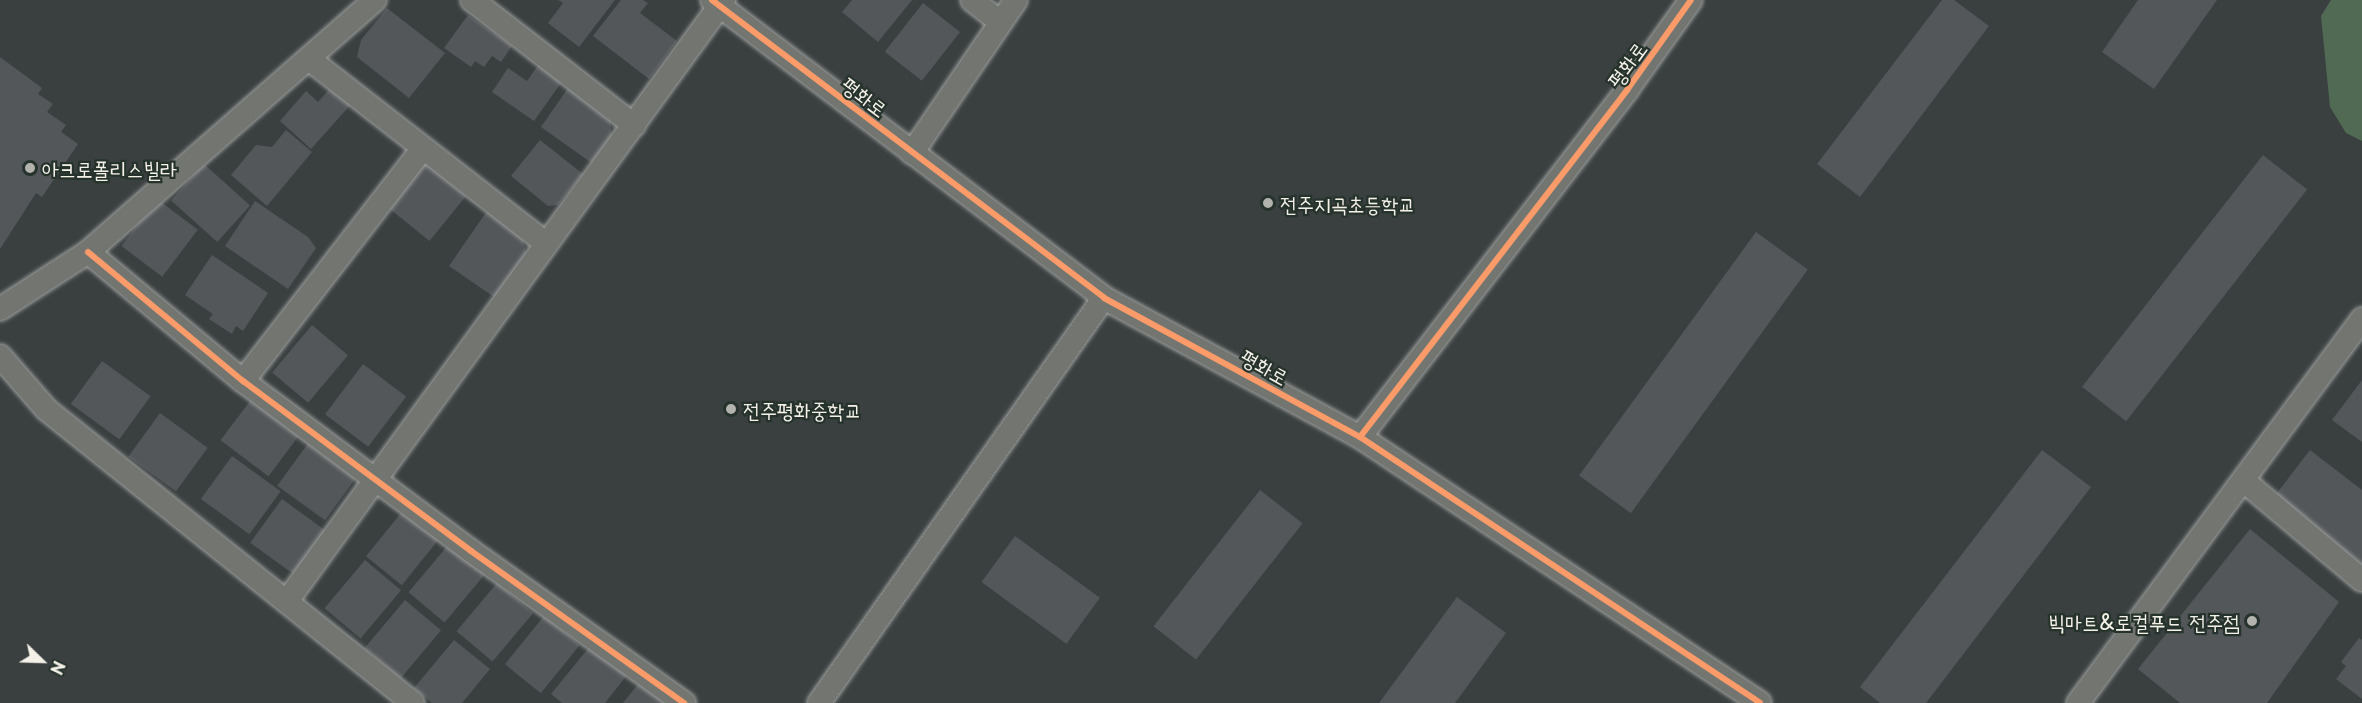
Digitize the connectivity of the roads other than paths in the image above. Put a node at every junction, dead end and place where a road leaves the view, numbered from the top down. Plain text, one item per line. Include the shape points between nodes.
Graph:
1 (375, 0) edge
2 (472, 0) edge
3 (972, 0) edge
4 (1016, 0) edge
5 (1691, 0) edge
6 (719, 2) edge
7 (1000, 22) junction
8 (309, 59) junction
9 (634, 125) junction
10 (422, 149) junction
11 (912, 153) junction
12 (547, 244) junction
13 (88, 252) junction
14 (1104, 298) junction
15 (0, 309) edge
16 (2362, 319) edge
17 (0, 356) edge
18 (243, 381) junction
19 (1360, 437) junction
20 (375, 479) junction
21 (2244, 481) junction
22 (2362, 580) edge
23 (286, 601) junction
24 (413, 703) edge
25 (684, 703) edge
26 (819, 703) edge
27 (1760, 703) edge
28 (2078, 703) edge

1 - 8 street
2 - 9 street
3 - 7 street
4 - 7 street
5 - 19 street, 평화로 via 1627,90
6 - 9 street
6 - 11 street, 평화로
7 - 11 street
8 - 10 street
8 - 13 street
9 - 12 street
10 - 12 street
10 - 18 street
11 - 14 street, 평화로
12 - 20 street
13 - 15 street
13 - 18 street
14 - 19 street, 평화로
14 - 26 street
16 - 21 street
17 - 23 street via 46,409
18 - 20 street
19 - 27 street
20 - 23 street
20 - 25 street
21 - 22 street
21 - 28 street
23 - 24 street

